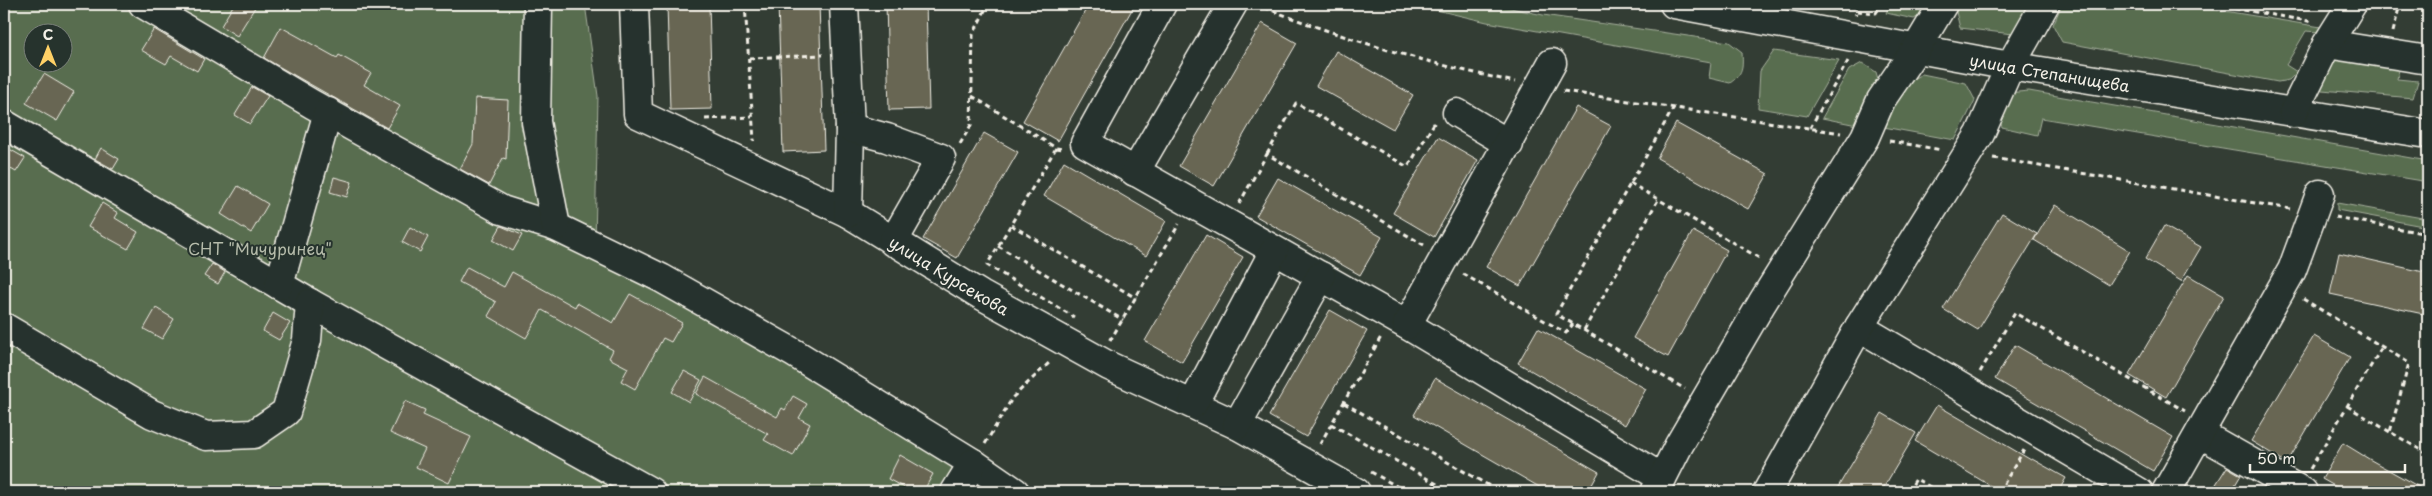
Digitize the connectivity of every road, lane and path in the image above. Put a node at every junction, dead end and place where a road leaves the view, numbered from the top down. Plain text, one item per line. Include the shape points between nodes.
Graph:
1 (143, 4) edge
2 (538, 4) edge
3 (634, 4) edge
4 (745, 4) edge
5 (844, 4) edge
6 (988, 4) edge
7 (1162, 4) edge
8 (1233, 4) edge
9 (1674, 4) edge
10 (1855, 4) edge
11 (1882, 4) edge
12 (1943, 4) edge
13 (2045, 4) edge
14 (2352, 4) edge
15 (2400, 4) edge
16 (1855, 23) junction
17 (2393, 33) dead end
18 (2327, 44) junction
19 (1916, 49) junction
20 (846, 55) junction
21 (749, 58) junction
22 (2428, 60) edge
23 (1552, 63) dead end
24 (2010, 66) junction
25 (972, 96) junction
26 (1674, 107) dead end
27 (328, 112) junction
28 (1457, 112) joint
29 (2293, 112) junction
30 (4, 124) edge
31 (850, 128) junction
32 (1810, 128) dead end
33 (2428, 134) edge
34 (1085, 143) junction
35 (1509, 144) junction
36 (1056, 148) junction
37 (1267, 154) junction
38 (941, 158) junction
39 (756, 170) junction
40 (1135, 172) junction
41 (1630, 183) junction
42 (2320, 194) dead end
43 (1658, 200) junction
44 (1191, 204) junction
45 (848, 213) junction
46 (1011, 224) junction
47 (1228, 224) junction
48 (556, 227) junction
49 (893, 242) junction
50 (998, 246) junction
51 (1274, 251) junction
52 (1444, 260) junction
53 (1782, 271) junction
54 (1321, 276) junction
55 (279, 285) junction
56 (2283, 287) junction
57 (1136, 298) junction
58 (310, 303) junction
59 (1123, 320) junction
60 (1400, 321) junction
61 (1572, 324) junction
62 (4, 327) edge
63 (1860, 327) junction
64 (1584, 330) junction
65 (1075, 332) junction
66 (1104, 335) dead end
67 (2382, 347) junction
68 (1968, 392) junction
69 (1705, 400) junction
70 (1344, 402) junction
71 (1193, 404) junction
72 (2347, 406) junction
73 (1331, 424) junction
74 (1237, 425) junction
75 (2204, 429) junction
76 (2035, 430) junction
77 (2390, 432) junction
78 (2428, 454) edge
79 (974, 463) junction
80 (1308, 465) junction
81 (1658, 485) edge
82 (2300, 491) edge
83 (651, 492) edge
84 (956, 492) edge
85 (1014, 492) edge
86 (1356, 492) edge
87 (1451, 492) edge
88 (1500, 492) edge
89 (1767, 492) edge
90 (1908, 492) edge
91 (1939, 492) edge
92 (1999, 492) edge
93 (2139, 492) edge
94 (2166, 492) edge

1 - 27 street
2 - 48 street via 536,122
3 - 39 street, улица Курсекова via 638,114
4 - 21 path
5 - 20 street
6 - 25 path via 973,35
7 - 34 street
8 - 40 street
9 - 16 street, улица Степанищева
10 - 16 path
11 - 16 path via 1876,13
12 - 19 street
13 - 24 street
14 - 18 street
15 - 17 path
16 - 19 street, улица Степанищева
16 - 32 path via 1848,59
18 - 22 street
18 - 29 street
19 - 24 street, улица Степанищева
19 - 53 street via 1881,100 1865,137
20 - 21 path
20 - 31 street
21 - 39 path
23 - 35 street
24 - 29 street, улица Степанищева
24 - 63 street via 1980,134
25 - 36 path
25 - 38 path via 971,125 957,149
26 - 41 path
27 - 48 street via 502,210
27 - 55 street
28 - 35 street
28 - 37 path via 1441,111 1408,167 1296,103
29 - 33 street, улица Степанищева
30 - 55 street
31 - 38 street
31 - 45 street
34 - 36 path via 1060,150
34 - 40 street
35 - 52 street
36 - 46 path
37 - 47 path
37 - 52 path
38 - 49 street
39 - 45 street, улица Курсекова
40 - 44 street
41 - 43 path
41 - 61 path via 1556,314
42 - 56 street
43 - 53 path
43 - 64 path
44 - 47 street
44 - 57 path
45 - 49 street, улица Курсекова
46 - 50 path
46 - 57 path
47 - 51 street
48 - 79 street via 661,278 794,353
49 - 65 street, улица Курсекова
50 - 59 path
50 - 65 path via 987,265
51 - 54 street
51 - 71 street
52 - 60 street
52 - 61 path via 1566,333
53 - 69 street
54 - 60 street
54 - 74 street
55 - 58 street
56 - 67 path
56 - 75 street
57 - 59 path
58 - 62 street via 307,340 286,412 254,434 206,436 152,414
58 - 83 street
59 - 66 path via 1111,339
60 - 70 path
60 - 81 street
61 - 64 path
63 - 68 street
63 - 89 street
64 - 69 path
65 - 71 street, улица Курсекова via 1109,366
65 - 79 path via 1013,397
67 - 72 path
67 - 77 path via 2409,363
68 - 75 path via 2015,313
68 - 76 street
69 - 81 street
70 - 73 path
70 - 88 path
71 - 74 street, улица Курсекова
72 - 77 path
72 - 82 path
73 - 80 path
73 - 87 path
74 - 80 street, улица Курсекова
75 - 82 street
75 - 94 street
76 - 92 path
76 - 93 street
77 - 78 path
79 - 84 street
79 - 85 street
80 - 86 street, улица Курсекова
90 - 91 path via 1916,478

